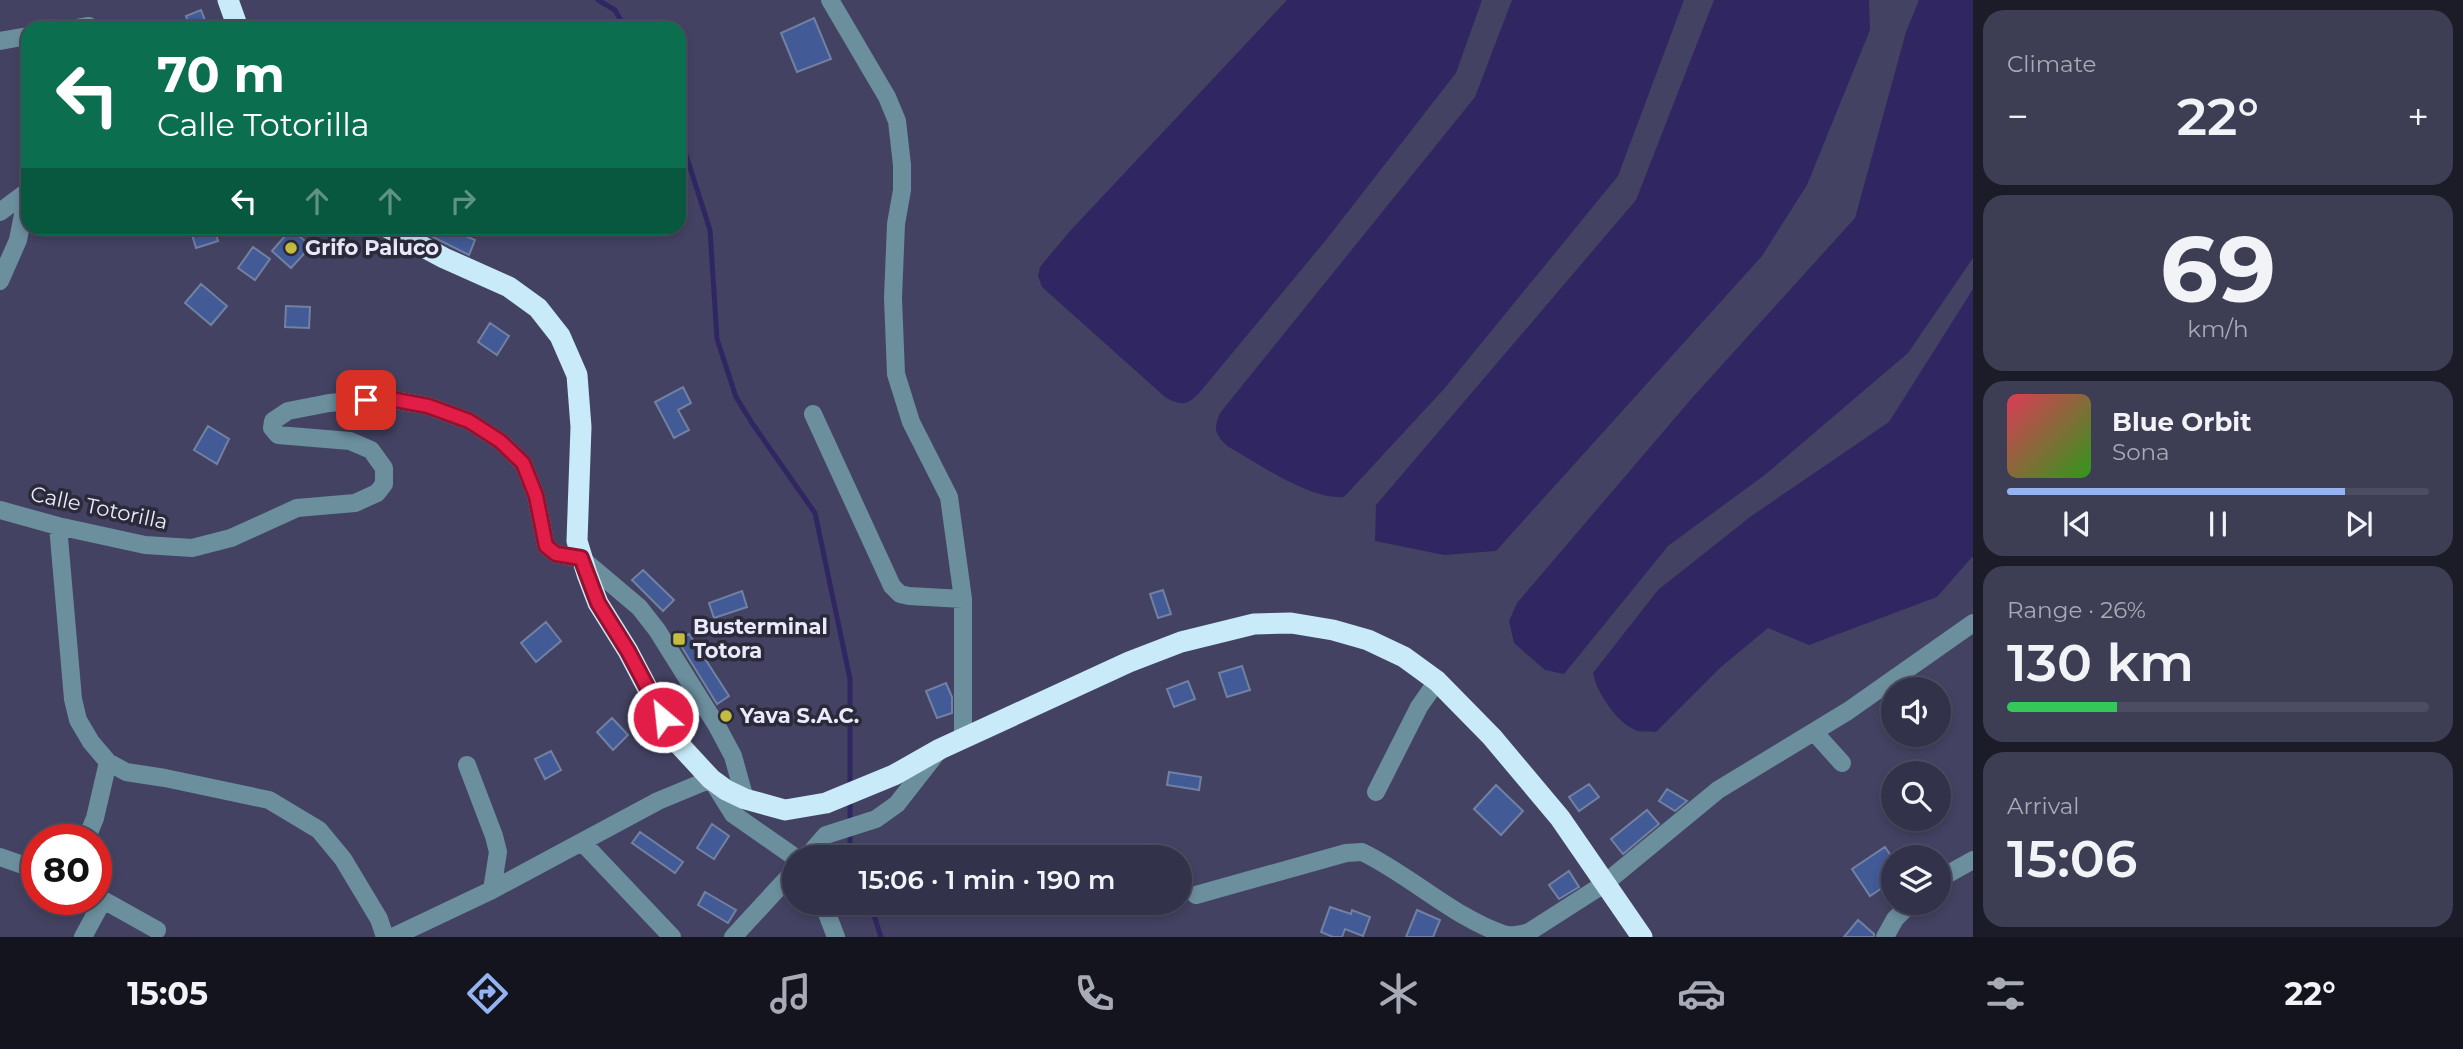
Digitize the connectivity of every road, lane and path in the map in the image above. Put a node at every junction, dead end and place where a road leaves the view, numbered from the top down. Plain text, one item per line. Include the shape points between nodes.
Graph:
1 (229, 0) edge
2 (830, 0) edge
3 (236, 21) edge
4 (21, 37) edge
5 (0, 41) edge
6 (21, 197) edge
7 (0, 212) edge
8 (21, 224) edge
9 (401, 235) edge
10 (0, 281) edge
11 (813, 414) dead end
12 (0, 510) edge
13 (58, 526) junction
14 (581, 558) junction
15 (963, 599) junction
16 (1973, 623) edge
17 (1437, 681) junction
18 (1814, 732) junction
19 (963, 738) junction
20 (940, 749) junction
21 (108, 762) junction
22 (1842, 763) dead end
23 (467, 765) dead end
24 (711, 779) junction
25 (1376, 792) dead end
26 (745, 799) junction
27 (93, 824) edge
28 (582, 842) junction
29 (817, 845) edge
30 (782, 848) edge
31 (0, 857) edge
32 (1973, 860) edge
33 (21, 864) edge
34 (1951, 872) edge
35 (782, 884) edge
36 (1604, 884) junction
37 (492, 890) junction
38 (1196, 895) dead end
39 (112, 905) edge
40 (92, 915) edge
41 (828, 915) edge
42 (1899, 915) edge
43 (157, 930) dead end
44 (83, 937) edge
45 (386, 937) edge
46 (393, 937) edge
47 (672, 937) edge
48 (733, 937) edge
49 (836, 937) edge
50 (1642, 937) edge
51 (1885, 937) edge

1 - 3 highway
2 - 15 street via 897,121 902,190 895,224 896,374 911,422 949,496
4 - 5 street
6 - 7 street
8 - 10 street
9 - 14 highway via 509,287 538,308 560,337 577,375 581,427 577,541
11 - 15 street via 892,586 909,596
12 - 13 street, Calle Totorilla
13 - 14 street, Calle Totorilla via 145,545 192,548 231,538 297,508 355,503 377,493 384,484 384,468 370,450 350,441 278,435 273,421 288,411 385,398 428,406 469,421 500,441 523,463 536,496 546,546 556,554
13 - 21 street via 73,699 78,720
14 - 24 highway via 598,603 674,739
14 - 26 street via 639,607 657,630 718,726 733,756
15 - 19 street
16 - 18 street
17 - 19 highway via 1404,657 1368,640 1291,623 1254,624 1181,642 1129,662
17 - 25 street
17 - 36 highway via 1492,737 1551,808
18 - 22 street
18 - 36 street via 1718,790
19 - 20 highway
20 - 26 highway via 894,775 826,803 785,810
20 - 29 street via 897,804 876,819 826,835
21 - 27 street
21 - 45 street via 125,772 269,800 319,830 343,859
23 - 37 street via 495,836 498,852
24 - 26 highway
24 - 28 street
24 - 30 street via 733,814
28 - 37 street
28 - 47 street
31 - 33 street
32 - 34 street
35 - 48 street
36 - 38 street via 1516,936 1469,918 1362,852
36 - 50 highway
37 - 46 street
39 - 43 street
40 - 44 street
41 - 49 street
42 - 51 street

